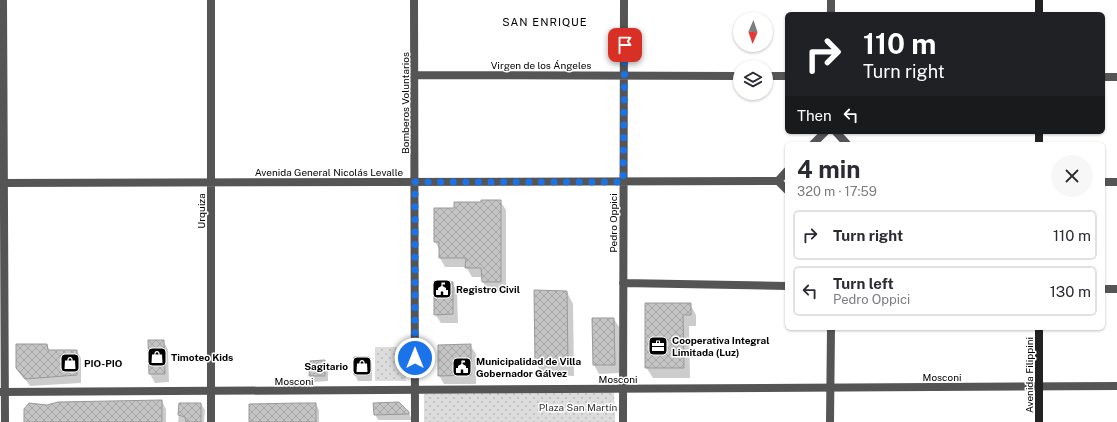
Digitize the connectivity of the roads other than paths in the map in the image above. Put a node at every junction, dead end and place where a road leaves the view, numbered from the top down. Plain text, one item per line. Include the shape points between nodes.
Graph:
1 (3, 0) edge
2 (212, 0) edge
3 (414, 0) edge
4 (624, 0) edge
5 (831, 0) edge
6 (1039, 0) edge
7 (831, 12) edge
8 (1039, 12) edge
9 (414, 75) junction
10 (625, 75) junction
11 (733, 76) edge
12 (773, 76) edge
13 (785, 76) edge
14 (1105, 77) edge
15 (1117, 77) edge
16 (823, 134) edge
17 (838, 134) edge
18 (815, 142) edge
19 (844, 142) edge
20 (785, 173) edge
21 (778, 181) junction
22 (415, 182) junction
23 (623, 182) junction
24 (1105, 182) edge
25 (1117, 182) edge
26 (2, 183) edge
27 (212, 183) junction
28 (785, 188) edge
29 (623, 283) junction
30 (785, 286) edge
31 (1105, 289) edge
32 (1117, 289) edge
33 (831, 330) edge
34 (1039, 330) edge
35 (1117, 386) edge
36 (1039, 387) junction
37 (830, 388) junction
38 (622, 389) junction
39 (415, 390) junction
40 (211, 391) junction
41 (2, 392) edge
42 (5, 422) edge
43 (211, 422) edge
44 (415, 422) edge
45 (623, 422) edge
46 (830, 422) edge
47 (1039, 422) edge

1 - 26 street
2 - 27 street, Urquiza
3 - 9 street, Bomberos Voluntarios
4 - 10 street, Pedro Oppici
5 - 7 street
6 - 8 main road
9 - 10 street, Virgen de los Ángeles
9 - 22 street, Bomberos Voluntarios
10 - 11 street, Virgen de los Ángeles
10 - 23 street, Pedro Oppici
12 - 13 street
14 - 15 street
16 - 18 street
17 - 19 street
20 - 21 street
21 - 23 street, Avenida General Nicolás Levalle
21 - 28 street
22 - 23 street, Avenida General Nicolás Levalle
22 - 27 street, Avenida General Nicolás Levalle
22 - 39 street, Bomberos Voluntarios
23 - 29 street, Pedro Oppici
24 - 25 street
26 - 27 street, Avenida General Nicolás Levalle
26 - 41 street
27 - 40 street, Urquiza
29 - 30 street
29 - 38 street, Pedro Oppici
31 - 32 street
33 - 37 street
34 - 36 main road, Avenida Filippini
35 - 36 street, Mosconi
36 - 37 street, Mosconi
36 - 47 main road, Avenida Filippini
37 - 38 street, Mosconi
37 - 46 street
38 - 39 street, Mosconi
38 - 45 street, Pedro Oppici
39 - 40 street, Mosconi
39 - 44 street, Bomberos Voluntarios
40 - 41 street, Mosconi
40 - 43 street, Urquiza
41 - 42 street

